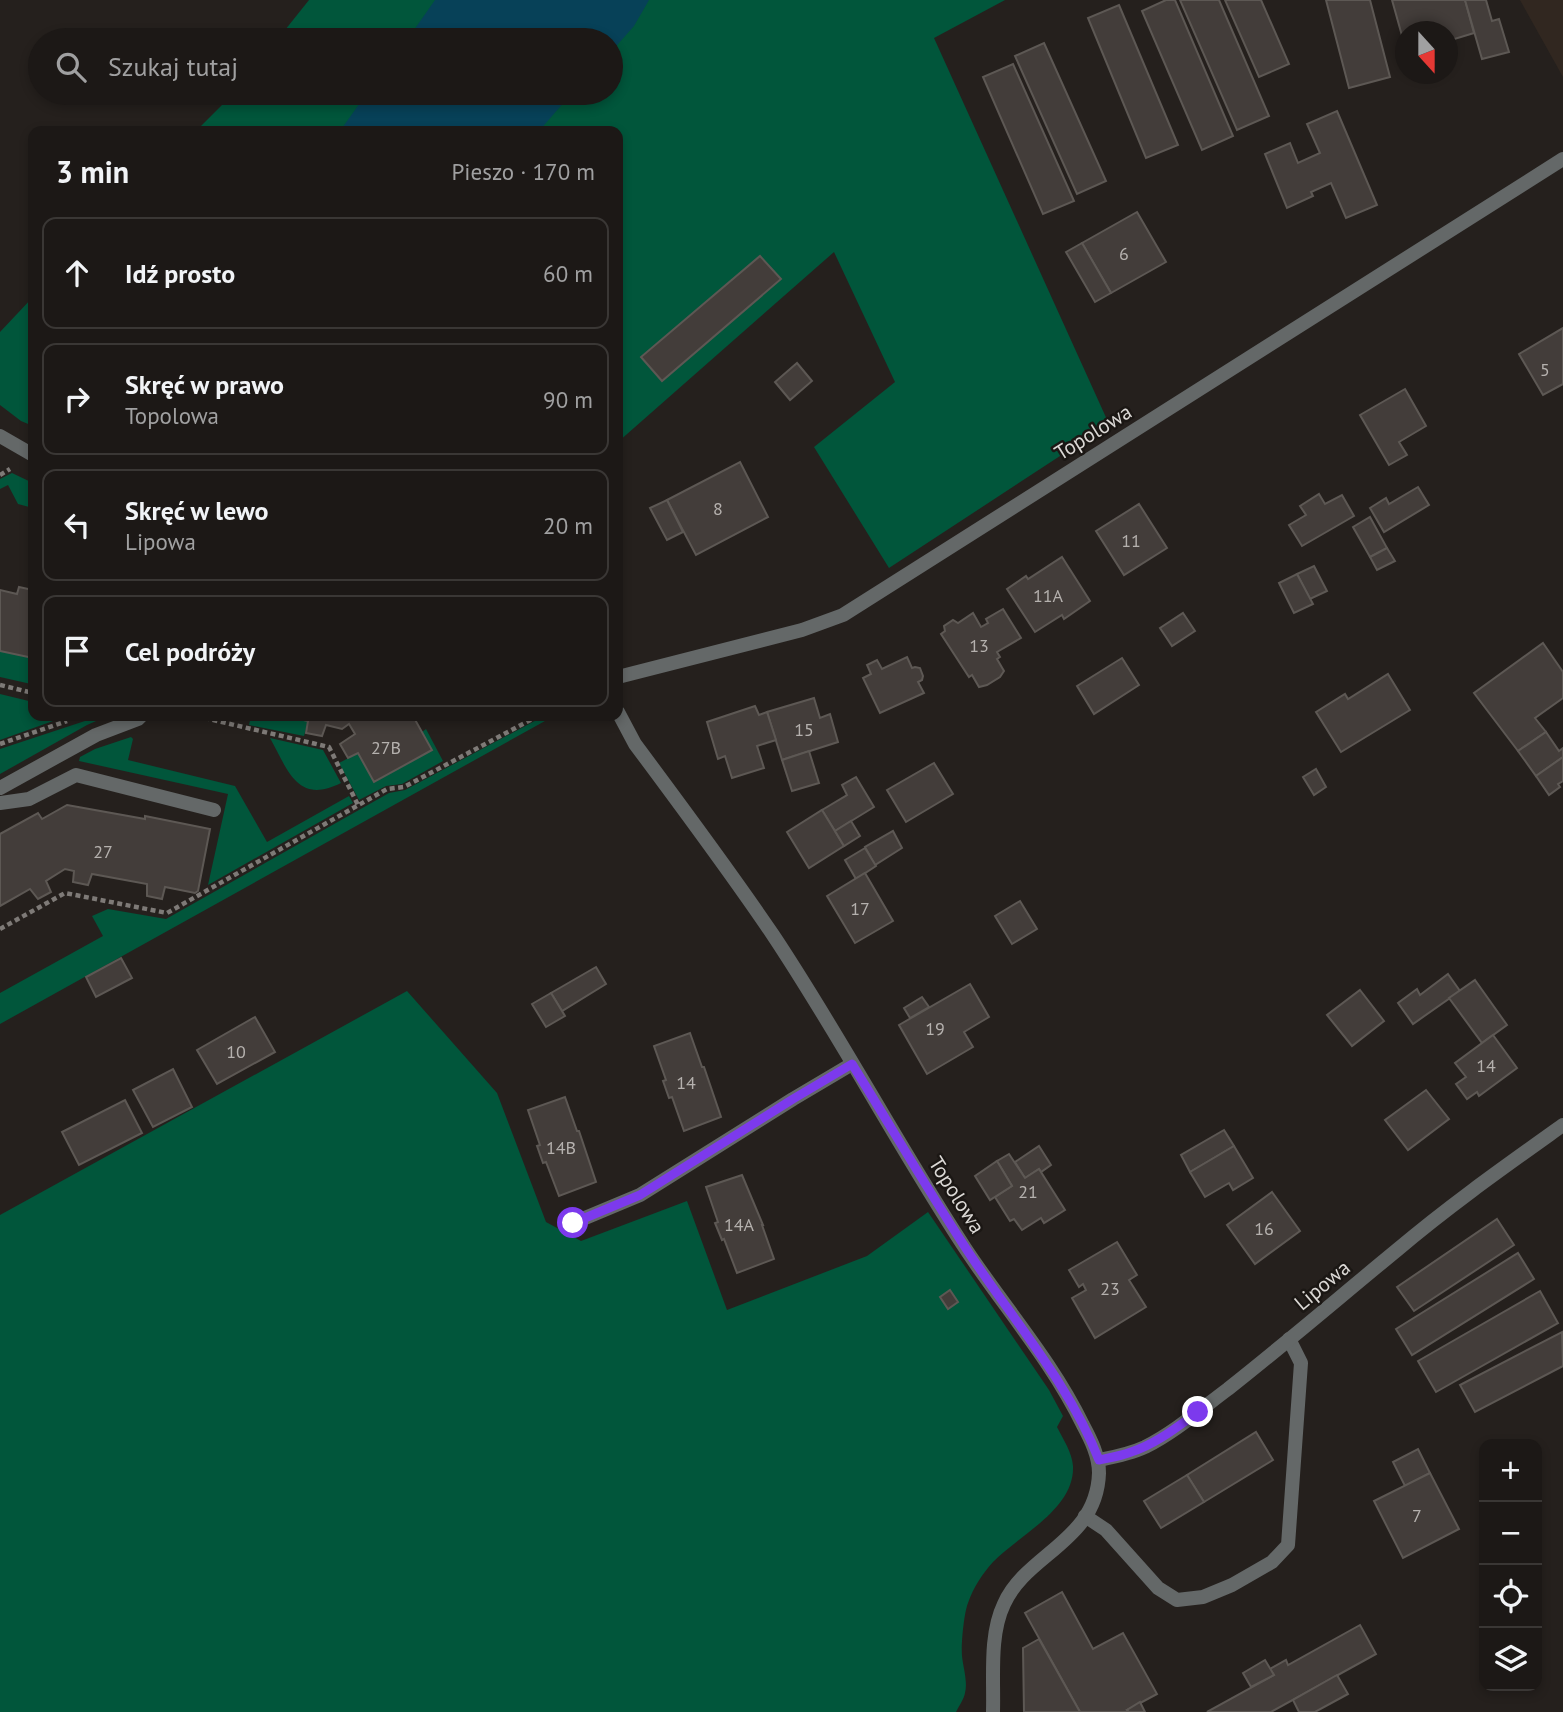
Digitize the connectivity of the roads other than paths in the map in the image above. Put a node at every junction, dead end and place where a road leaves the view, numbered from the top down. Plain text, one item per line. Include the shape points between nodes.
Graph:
1 (1563, 159) edge
2 (0, 436) edge
3 (28, 452) edge
4 (623, 676) edge
5 (129, 721) edge
6 (623, 721) edge
7 (0, 788) edge
8 (0, 803) edge
9 (214, 810) dead end
10 (852, 1064) junction
11 (1563, 1125) edge
12 (573, 1223) dead end
13 (1289, 1339) junction
14 (1099, 1460) junction
15 (1085, 1516) junction
16 (993, 1712) edge

1 - 4 street, Topolowa via 843,615 802,630
2 - 3 street
5 - 7 street
6 - 10 street, Topolowa via 774,936
8 - 9 street via 29,799 76,775
10 - 12 street via 640,1195
10 - 14 street, Topolowa via 965,1248 1057,1378
11 - 13 street, Lipowa via 1417,1233
13 - 14 street, Lipowa via 1156,1441
13 - 15 street via 1301,1363 1288,1545 1272,1562 1203,1597 1177,1600 1158,1588 1106,1530
14 - 15 street via 1096,1493
15 - 16 street via 1068,1538 1014,1587 1004,1604 995,1631

